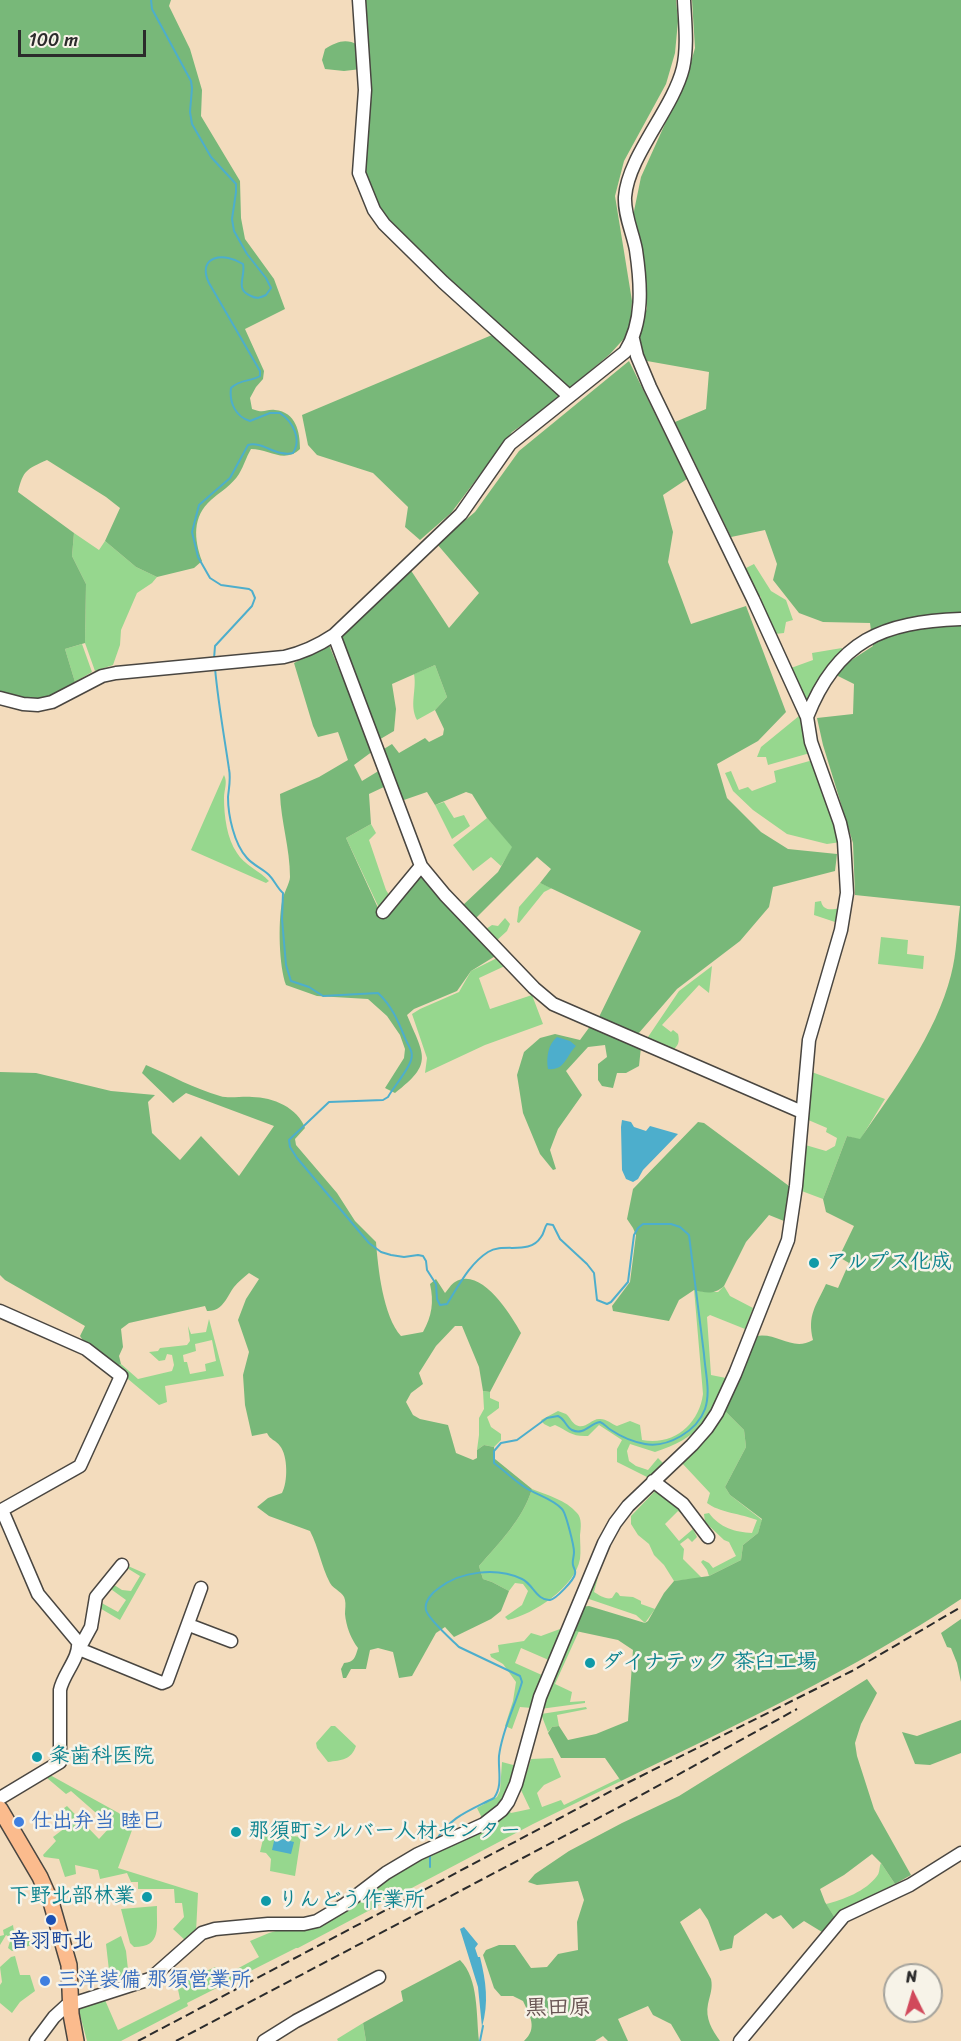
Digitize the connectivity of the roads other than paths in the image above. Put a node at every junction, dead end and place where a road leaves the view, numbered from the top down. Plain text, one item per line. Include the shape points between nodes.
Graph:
1 (359, 0) edge
2 (684, 0) edge
3 (633, 339) junction
4 (570, 396) junction
5 (961, 619) edge
6 (334, 635) junction
7 (0, 698) edge
8 (807, 717) junction
9 (421, 866) junction
10 (383, 912) dead end
11 (802, 1112) junction
12 (0, 1311) edge
13 (653, 1481) junction
14 (1, 1510) edge
15 (708, 1537) dead end
16 (122, 1565) dead end
17 (201, 1588) dead end
18 (189, 1625) junction
19 (231, 1641) dead end
20 (79, 1649) junction
21 (0, 1798) edge
22 (0, 1809) edge
23 (961, 1853) edge
24 (379, 1977) dead end
25 (71, 2004) junction
26 (36, 2041) edge
27 (76, 2041) edge
28 (264, 2041) edge
29 (740, 2041) edge

1 - 4 street via 365,90 359,172 374,210 443,282
2 - 3 street via 683,69 637,161 625,198 636,250 640,304
3 - 4 street via 625,352
3 - 8 street via 650,387
4 - 6 street via 510,444 461,514
5 - 8 street via 913,622 875,635 837,662
6 - 7 street via 284,657 102,676 52,702 38,705
6 - 9 street
8 - 11 street via 811,742 842,832 847,893 841,930 809,1040
9 - 10 street
9 - 11 street via 544,998
11 - 13 street via 788,1240 735,1374 707,1428
12 - 14 street via 86,1349 121,1376 80,1466
13 - 15 street via 683,1503
13 - 25 street via 628,1506 604,1543 540,1697 516,1784 502,1810 484,1824 386,1873 317,1921 206,1932 150,1979
14 - 20 street via 38,1594 78,1642
16 - 20 street via 96,1597 91,1627
17 - 18 street
18 - 19 street
18 - 20 street via 167,1681 162,1683
20 - 21 street via 60,1690 60,1762
22 - 25 main road via 51,1902 69,1965
23 - 29 street via 910,1885 844,1916
24 - 28 street
25 - 26 street via 54,2017
25 - 27 main road

